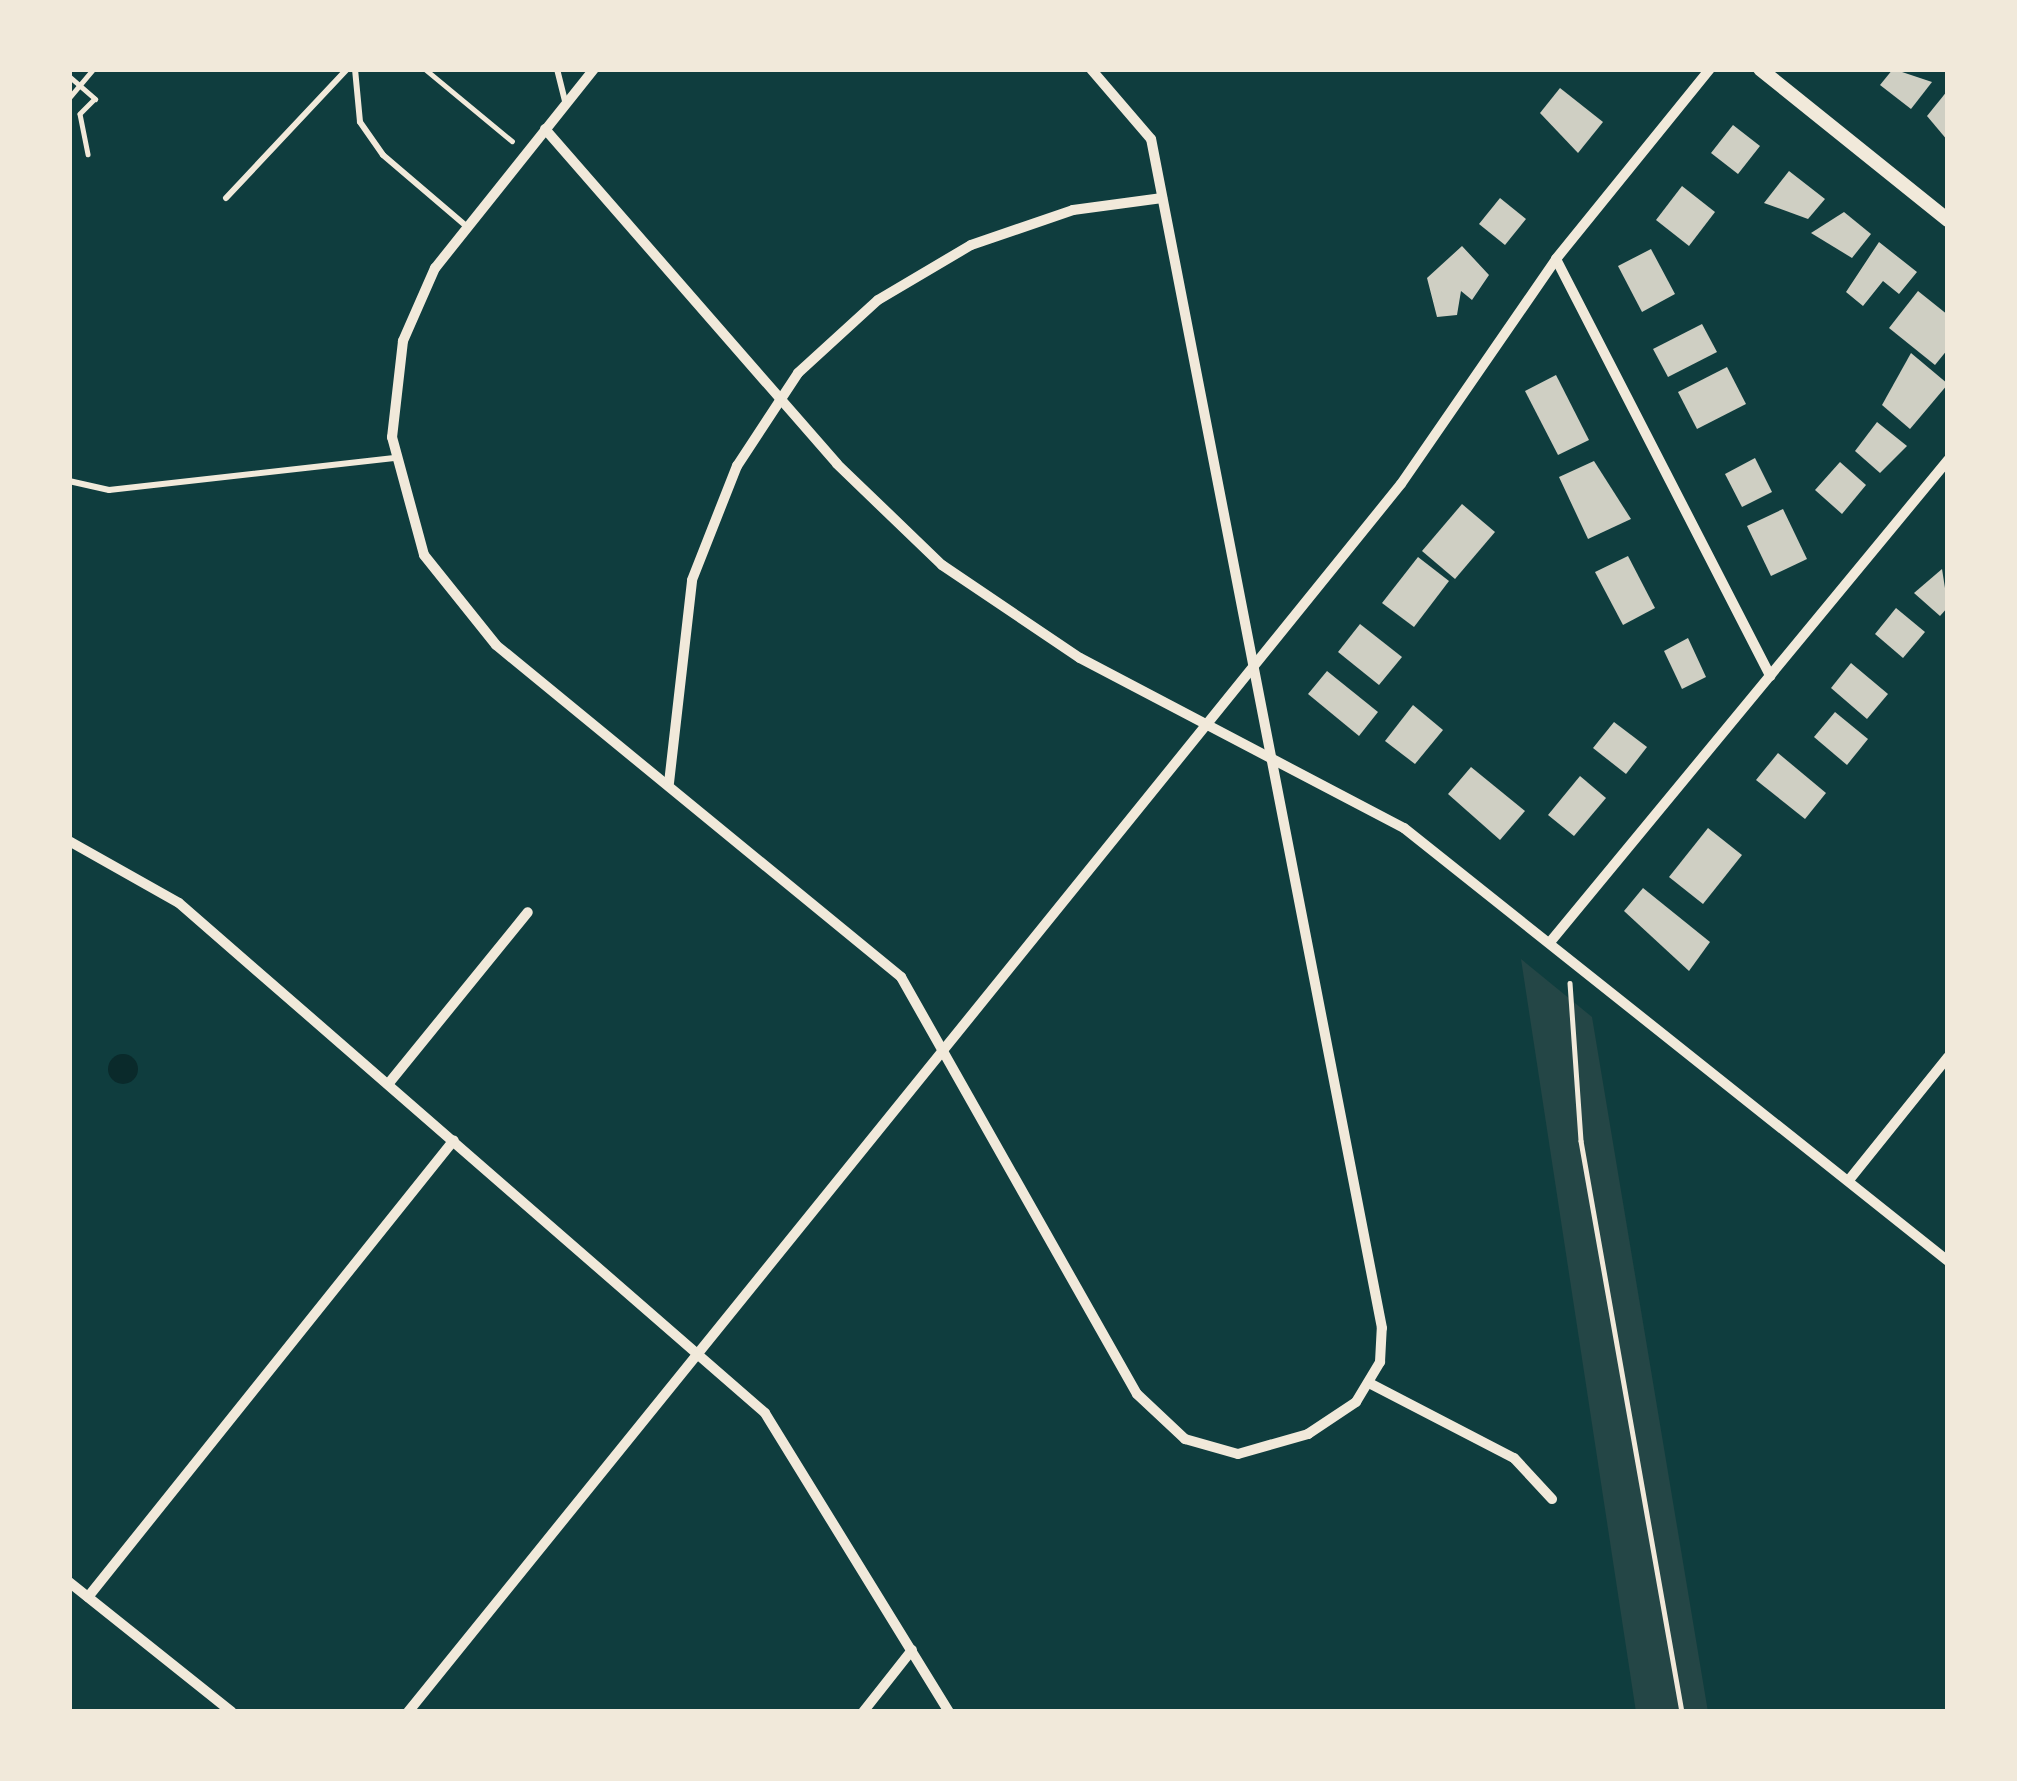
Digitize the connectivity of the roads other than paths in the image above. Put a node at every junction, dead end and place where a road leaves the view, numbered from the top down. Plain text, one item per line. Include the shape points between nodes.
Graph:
1 (351, 69) edge
2 (557, 69) edge
3 (594, 69) edge
4 (1091, 69) edge
5 (1710, 69) edge
6 (1760, 69) edge
7 (566, 103) junction
8 (545, 129) junction
9 (226, 198) dead end
10 (1162, 198) junction
11 (1948, 220) edge
12 (466, 226) junction
13 (1556, 259) junction
14 (779, 396) junction
15 (394, 458) junction
16 (1948, 460) edge
17 (69, 481) edge
18 (1256, 660) junction
19 (1770, 676) junction
20 (1208, 721) junction
21 (1275, 751) junction
22 (669, 783) junction
23 (69, 842) edge
24 (528, 912) dead end
25 (1550, 941) junction
26 (943, 1048) junction
27 (1948, 1057) edge
28 (388, 1083) junction
29 (454, 1140) junction
30 (1849, 1180) junction
31 (1948, 1261) edge
32 (699, 1353) junction
33 (1371, 1384) junction
34 (1552, 1499) dead end
35 (69, 1582) edge
36 (88, 1597) junction
37 (912, 1650) junction
38 (232, 1712) edge
39 (408, 1712) edge
40 (862, 1712) edge
41 (949, 1712) edge

1 - 9 lane
1 - 12 lane via 360,122 383,155
2 - 7 lane
3 - 7 street
4 - 10 street via 1140,116
5 - 13 street
6 - 11 street
7 - 8 street
8 - 12 street
8 - 14 street
10 - 14 street via 1073,210 971,245 878,300
10 - 18 street
12 - 15 street via 403,340
13 - 18 street via 1401,484
13 - 19 street
14 - 20 street via 959,577 1080,658
14 - 22 street via 692,580
15 - 17 lane via 109,490
15 - 22 street via 424,555 465,615
16 - 19 street
18 - 20 street
18 - 21 street
19 - 25 street
20 - 21 street
20 - 26 street
21 - 25 street via 1423,841
21 - 33 street via 1382,1328
22 - 26 street via 869,943
23 - 28 street via 179,903
24 - 28 street
25 - 30 street
26 - 32 street
26 - 33 street via 1110,1352 1185,1439 1215,1454 1275,1448
27 - 30 street
28 - 29 street
29 - 32 street
29 - 36 street
30 - 31 street
32 - 37 street via 792,1449
32 - 39 street
33 - 34 street via 1514,1458
35 - 36 street
36 - 38 street
37 - 40 street
37 - 41 street

